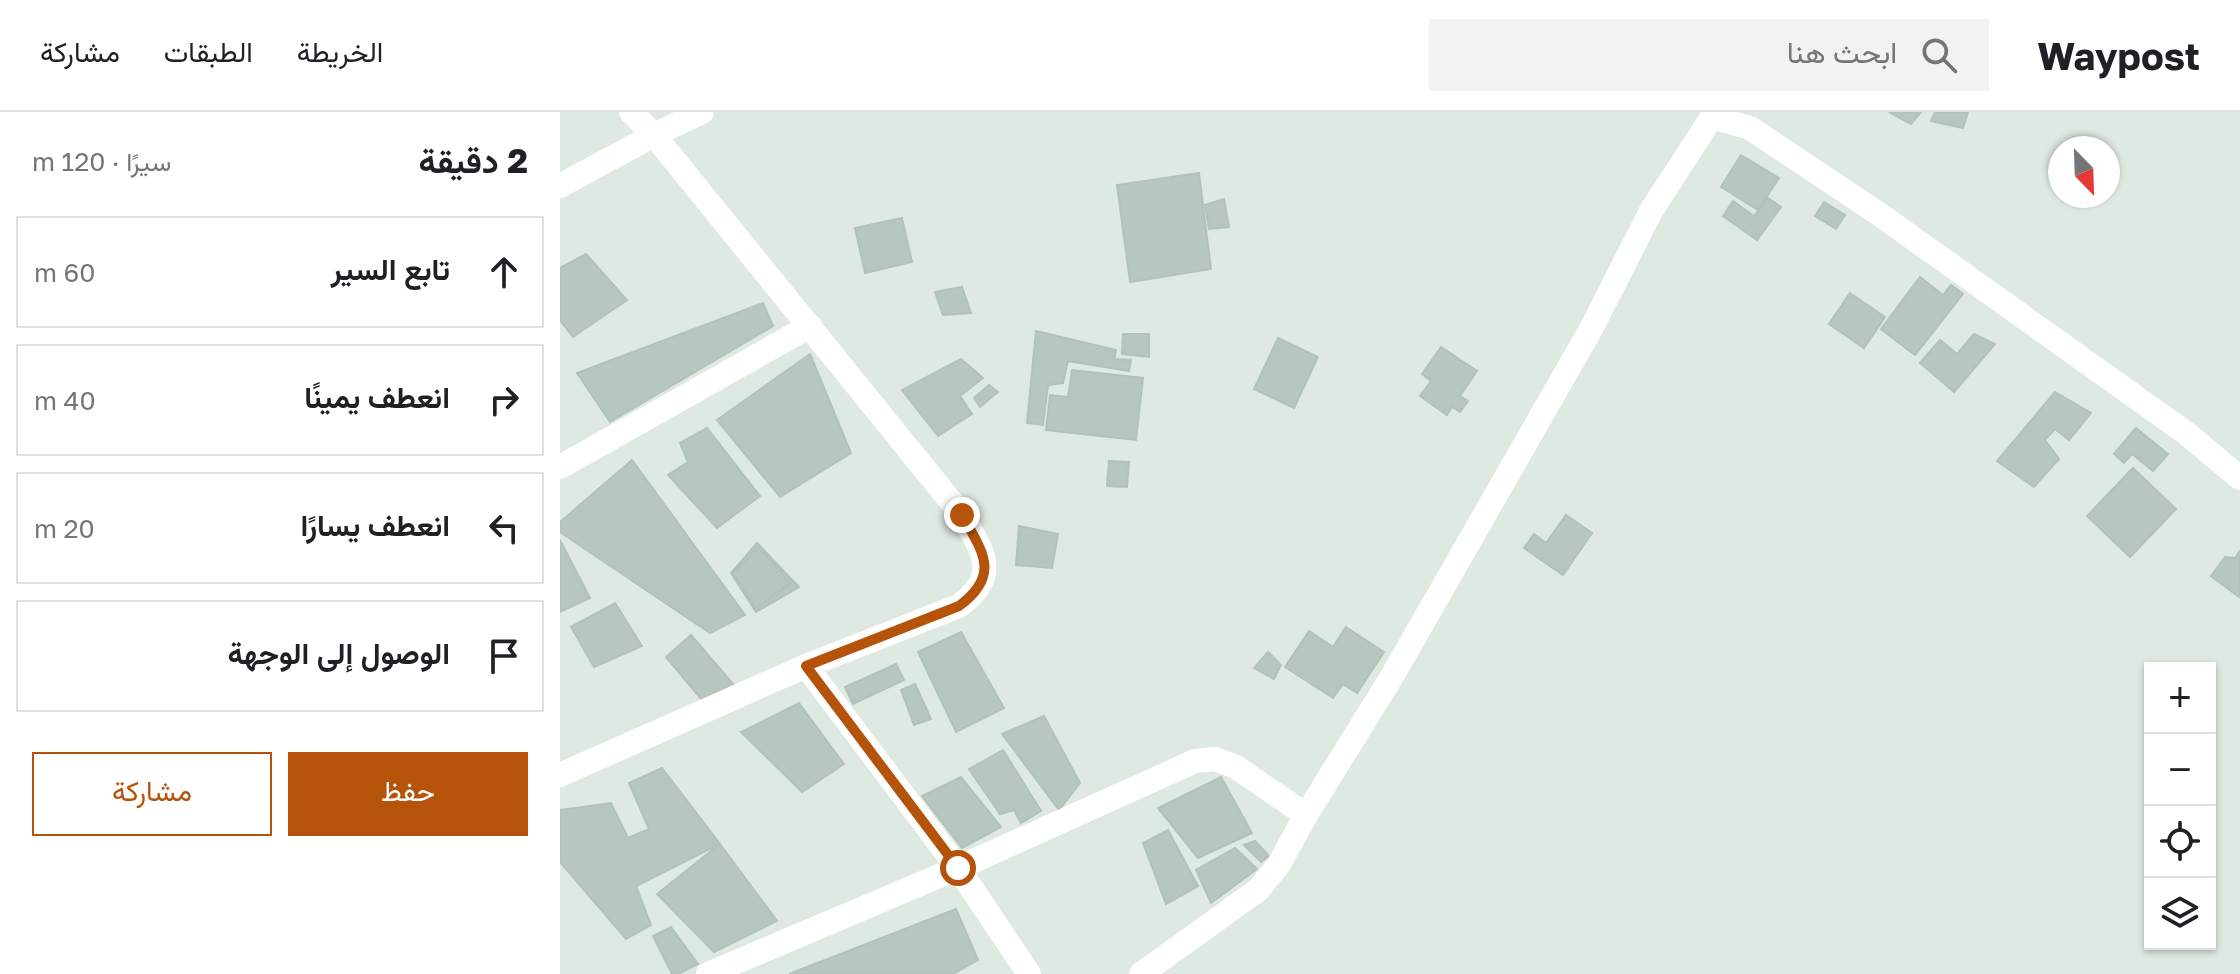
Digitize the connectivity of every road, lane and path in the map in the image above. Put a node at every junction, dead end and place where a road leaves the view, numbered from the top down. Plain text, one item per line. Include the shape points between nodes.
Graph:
1 (631, 112) edge
2 (702, 112) edge
3 (1709, 114) edge
4 (654, 135) junction
5 (560, 186) edge
6 (810, 326) junction
7 (560, 467) edge
8 (2240, 478) edge
9 (806, 666) junction
10 (560, 775) edge
11 (1306, 815) junction
12 (958, 868) junction
13 (708, 974) edge
14 (1029, 974) edge
15 (1141, 974) edge

1 - 4 street
2 - 4 street
3 - 8 street via 1750,128 1879,214 2186,433
3 - 11 street via 1391,678
4 - 5 street
4 - 6 street
6 - 7 street
6 - 9 street via 962,515 983,551 984,576 975,594 959,606
9 - 10 street
9 - 12 street
11 - 12 street via 1236,767 1215,759 1195,761
11 - 15 street via 1258,890
12 - 13 street
12 - 14 street

